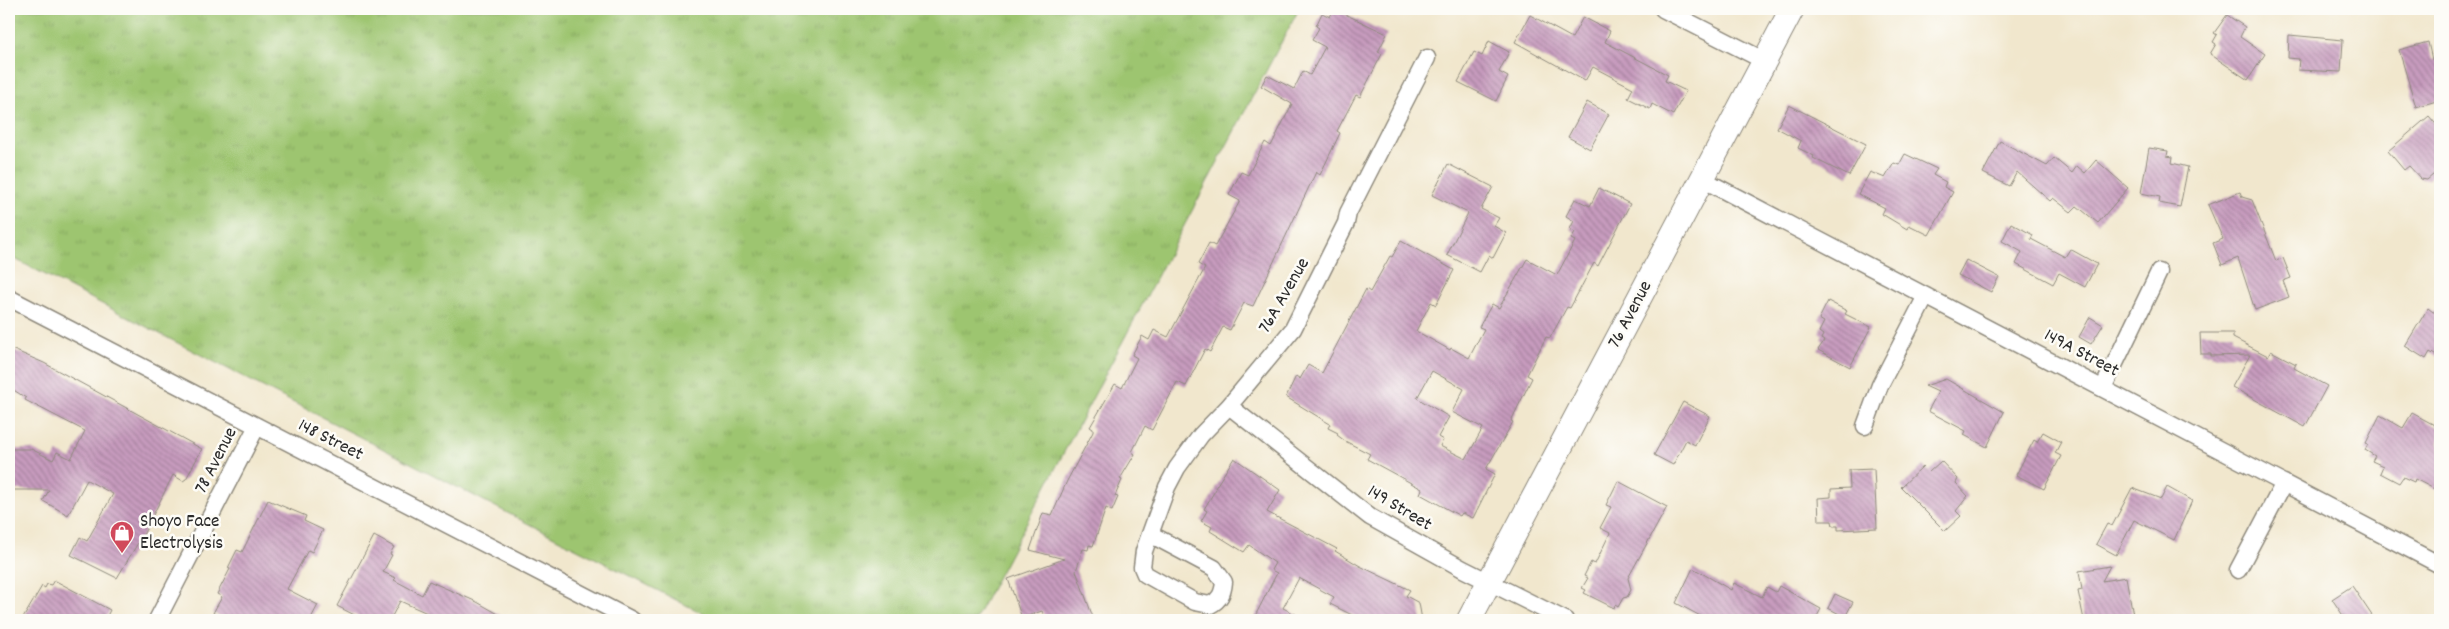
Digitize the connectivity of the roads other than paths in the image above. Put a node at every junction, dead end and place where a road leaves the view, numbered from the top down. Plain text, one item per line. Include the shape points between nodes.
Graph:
1 (1663, 9) edge
2 (1792, 9) edge
3 (1427, 58) dead end
4 (1765, 61) junction
5 (1702, 179) junction
6 (2159, 272) dead end
7 (1926, 296) junction
8 (9, 298) edge
9 (2103, 388) junction
10 (1229, 406) junction
11 (257, 426) junction
12 (1865, 426) dead end
13 (2284, 483) junction
14 (1150, 534) junction
15 (2440, 565) edge
16 (2238, 570) dead end
17 (1490, 582) junction
18 (157, 620) edge
19 (632, 620) edge
20 (1469, 620) edge
21 (1565, 620) edge

1 - 4 street
2 - 4 street, 76 Avenue
3 - 10 street, 76A Avenue via 1293,329
4 - 5 street, 76 Avenue
5 - 7 street, 149A Street
5 - 17 street, 76 Avenue
6 - 9 street
7 - 9 street, 149A Street
7 - 12 street via 1880,385
8 - 11 street, 148 Street
9 - 13 street, 149A Street
10 - 14 street, 76A Avenue via 1201,435 1177,468
10 - 17 street, 149 Street via 1370,517
11 - 18 street, 78 Avenue
11 - 19 street, 148 Street
13 - 15 street, 149A Street
13 - 16 street
14 - 14 street, 76A Avenue via 1214,568 1224,582 1224,591 1219,598 1210,605 1195,602 1145,574 1142,559
17 - 20 street, 76 Avenue
17 - 21 street, 149 Street

